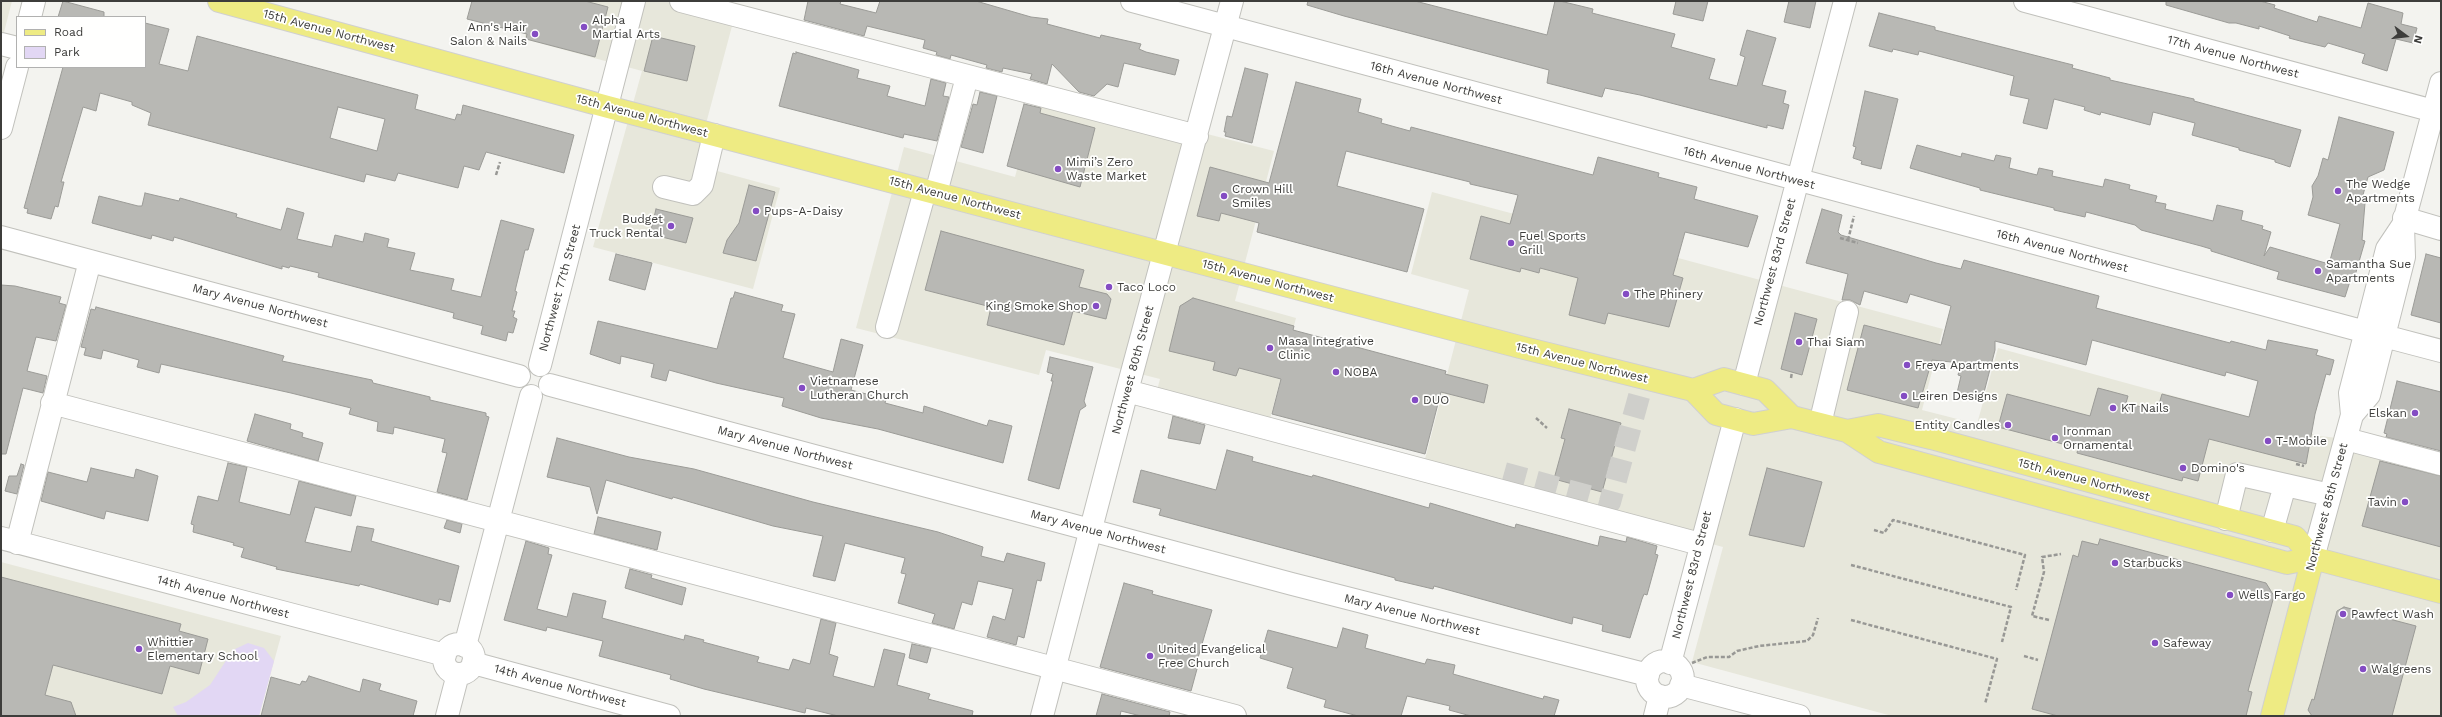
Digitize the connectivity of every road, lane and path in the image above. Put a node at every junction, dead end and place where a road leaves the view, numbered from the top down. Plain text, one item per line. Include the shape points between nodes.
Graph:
1 (34, 1) edge
2 (219, 1) edge
3 (634, 1) edge
4 (681, 1) edge
5 (1132, 1) edge
6 (1232, 1) edge
7 (1845, 1) edge
8 (2025, 1) edge
9 (30, 16) edge
10 (1226, 26) junction
11 (1, 44) edge
12 (16, 48) edge
13 (17, 68) edge
14 (967, 77) junction
15 (2441, 82) edge
16 (608, 107) junction
17 (2437, 112) edge
18 (1, 128) edge
19 (714, 135) junction
20 (1197, 136) junction
21 (500, 162) dead end
22 (496, 175) dead end
23 (1796, 181) junction
24 (664, 187) dead end
25 (931, 192) junction
26 (1855, 214) dead end
27 (2403, 222) junction
28 (2441, 229) edge
29 (1, 237) edge
30 (1840, 238) dead end
31 (1846, 241) junction
32 (1858, 243) dead end
33 (1164, 253) junction
34 (90, 261) junction
35 (1847, 312) dead end
36 (887, 327) dead end
37 (2375, 334) junction
38 (2441, 351) edge
39 (540, 365) junction
40 (1792, 372) dead end
41 (519, 376) junction
42 (1790, 378) dead end
43 (1744, 384) junction
44 (550, 385) junction
45 (1692, 390) junction
46 (1127, 391) junction
47 (531, 396) junction
48 (52, 403) junction
49 (1792, 417) junction
50 (1536, 418) dead end
51 (1734, 419) junction
52 (1820, 424) junction
53 (1547, 428) dead end
54 (1847, 431) junction
55 (2346, 439) junction
56 (1982, 452) junction
57 (1918, 463) junction
58 (2441, 464) edge
59 (2285, 485) junction
60 (2330, 495) junction
61 (2226, 519) junction
62 (498, 521) junction
63 (1090, 530) junction
64 (1874, 530) dead end
65 (2272, 530) junction
66 (9, 540) edge
67 (1700, 544) junction
68 (2061, 554) dead end
69 (2313, 558) junction
70 (1851, 565) dead end
71 (2016, 590) dead end
72 (2441, 592) edge
73 (1818, 618) dead end
74 (1851, 620) dead end
75 (2049, 620) dead end
76 (2002, 642) dead end
77 (2024, 656) dead end
78 (2038, 660) dead end
79 (465, 661) junction
80 (1680, 663) junction
81 (1054, 669) junction
82 (1648, 675) junction
83 (1681, 685) junction
84 (1985, 704) dead end
85 (1657, 706) edge
86 (447, 716) edge
87 (669, 716) edge
88 (1042, 716) edge
89 (1235, 716) edge
90 (1799, 716) edge
91 (2272, 716) edge

1 - 9 street
2 - 16 main road, 15th Avenue Northwest
3 - 16 street, Northwest 77th Street
4 - 14 street
5 - 10 street, 16th Avenue Northwest
6 - 10 street, Northwest 80th Street
7 - 23 street, Northwest 83rd Street
8 - 17 street, 17th Avenue Northwest
10 - 20 street, Northwest 80th Street
10 - 23 street, 16th Avenue Northwest
11 - 12 street
13 - 18 street
14 - 20 street
14 - 25 street
15 - 17 street, Northwest 85th Street
16 - 19 main road, 15th Avenue Northwest
16 - 39 street, Northwest 77th Street
17 - 27 street, Northwest 85th Street
19 - 24 street via 702,185 693,194
19 - 25 main road, 15th Avenue Northwest
20 - 33 street, Northwest 80th Street
21 - 22 path
23 - 37 street, 16th Avenue Northwest
23 - 43 street, Northwest 83rd Street
25 - 33 main road, 15th Avenue Northwest
25 - 36 street
26 - 31 path
27 - 28 street
27 - 37 street, Northwest 85th Street via 2387,250
29 - 34 street, Mary Avenue Northwest
30 - 31 path
31 - 32 path
33 - 45 main road, 15th Avenue Northwest
33 - 46 street, Northwest 80th Street
34 - 41 street, Mary Avenue Northwest
34 - 48 street
35 - 52 street
37 - 38 street, 16th Avenue Northwest
37 - 55 street, Northwest 85th Street via 2350,393 2352,415
39 - 41 street via 527,366
39 - 44 street via 549,372
40 - 42 path
41 - 47 street via 521,388
43 - 45 main road via 1724,378
43 - 49 main road via 1765,390
44 - 47 street via 540,396
44 - 63 street, Mary Avenue Northwest
45 - 51 main road, 15th Avenue Northwest via 1716,414
46 - 63 street, Northwest 80th Street
46 - 67 street
47 - 62 street
48 - 62 street
48 - 66 street
49 - 51 main road, 15th Avenue Northwest via 1753,424
49 - 52 main road, 15th Avenue Northwest
50 - 53 path
51 - 67 street, Northwest 83rd Street
52 - 54 main road, 15th Avenue Northwest
54 - 56 main road, 15th Avenue Northwest via 1878,425
54 - 57 main road, 15th Avenue Northwest via 1879,452
55 - 58 street
55 - 60 street, Northwest 85th Street
56 - 57 main road via 1975,461 1932,454
56 - 61 main road, 15th Avenue Northwest
57 - 69 main road, 15th Avenue Northwest via 2287,563
59 - 60 street
59 - 61 street via 2237,474
59 - 65 street
60 - 69 street, Northwest 85th Street
61 - 65 main road, 15th Avenue Northwest
62 - 79 street
62 - 81 street
63 - 81 street, Northwest 80th Street
63 - 82 street, Mary Avenue Northwest
64 - 71 path via 1884,533 1893,520 2025,555
65 - 69 main road, 15th Avenue Northwest via 2296,537
66 - 79 street, 14th Avenue Northwest via 445,655 453,646
67 - 80 street, Northwest 83rd Street
68 - 75 path via 2042,557 2044,572 2032,616
69 - 72 main road, 15th Avenue Northwest
69 - 91 main road, Northwest 85th Street
70 - 76 path via 2011,607
73 - 80 path via 1813,635 1807,641 1759,646 1737,651 1729,657 1707,657
74 - 84 path via 1997,659
77 - 78 path
79 - 86 street
79 - 87 street, 14th Avenue Northwest
80 - 82 street via 1656,664
80 - 83 street
81 - 88 street, Northwest 80th Street
81 - 89 street
82 - 85 street
83 - 85 street via 1672,696
83 - 90 street

